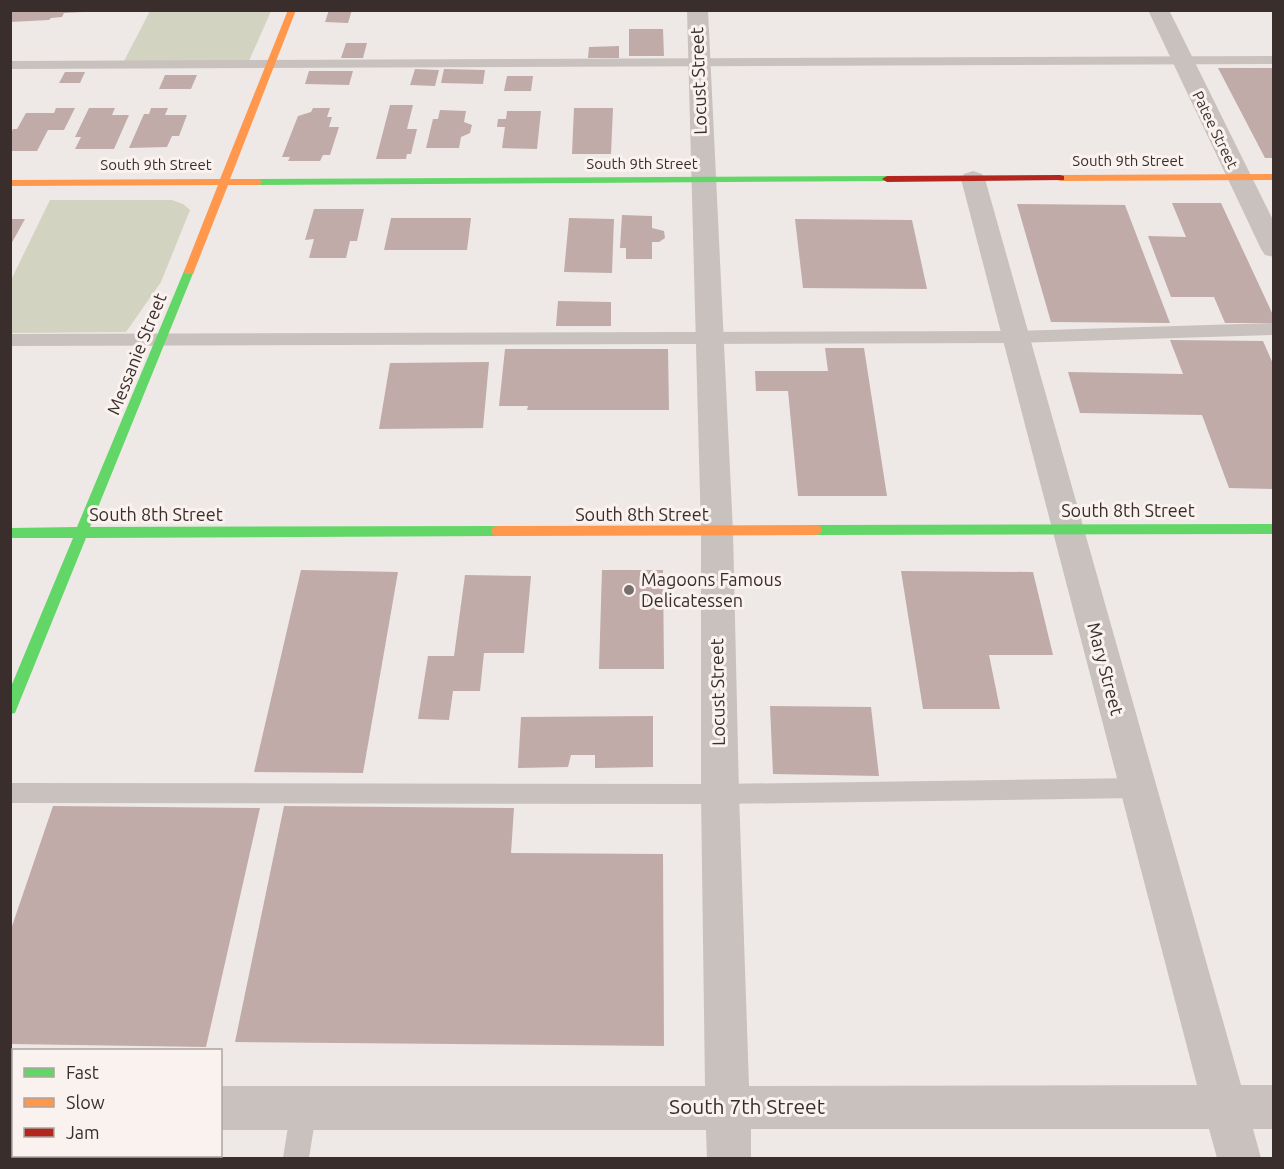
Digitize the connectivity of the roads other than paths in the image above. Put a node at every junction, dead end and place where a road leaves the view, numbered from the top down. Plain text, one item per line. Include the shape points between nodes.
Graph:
1 (292, 10) edge
2 (697, 10) edge
3 (1158, 10) edge
4 (1274, 60) edge
5 (1181, 61) junction
6 (698, 63) junction
7 (272, 64) junction
8 (10, 65) edge
9 (1237, 177) junction
10 (1274, 177) edge
11 (973, 179) junction
12 (703, 180) junction
13 (225, 181) junction
14 (10, 183) edge
15 (1274, 249) edge
16 (1274, 329) edge
17 (1015, 337) junction
18 (710, 338) junction
19 (10, 340) edge
20 (162, 340) junction
21 (1274, 529) edge
22 (1067, 530) junction
23 (717, 532) junction
24 (10, 533) edge
25 (83, 533) junction
26 (10, 708) edge
27 (1137, 788) junction
28 (10, 793) edge
29 (720, 794) junction
30 (728, 1107) junction
31 (1225, 1107) junction
32 (1274, 1107) edge
33 (222, 1108) edge
34 (304, 1108) junction
35 (296, 1158) edge
36 (729, 1158) edge
37 (1239, 1158) edge

1 - 7 main road, Messanie Street
2 - 6 street, Locust Street
3 - 5 street, Patee Street
4 - 5 lane
5 - 6 lane
5 - 9 street, Patee Street
6 - 7 lane
6 - 12 street, Locust Street
7 - 8 lane
7 - 13 main road, Messanie Street
9 - 10 main road, South 9th Street
9 - 11 main road, South 9th Street
9 - 15 street, Patee Street
11 - 12 main road, South 9th Street
11 - 17 street, Mary Street
12 - 13 main road, South 9th Street
12 - 18 street, Locust Street
13 - 14 main road, South 9th Street
13 - 20 main road, Messanie Street
16 - 17 lane
17 - 18 lane
17 - 22 street, Mary Street
18 - 20 lane
18 - 23 street, Locust Street
19 - 20 lane
20 - 25 main road, Messanie Street
21 - 22 main road, South 8th Street
22 - 23 main road, South 8th Street
22 - 27 street, Mary Street
23 - 25 main road, South 8th Street
23 - 29 street, Locust Street
24 - 25 main road, South 8th Street
25 - 26 main road, Messanie Street
27 - 29 lane
27 - 31 street, Mary Street
28 - 29 lane
29 - 30 street, Locust Street
30 - 31 street, South 7th Street
30 - 34 street, South 7th Street
30 - 36 street, Locust Street
31 - 32 street, South 7th Street
31 - 37 street, Mary Street
33 - 34 street, South 7th Street
34 - 35 lane

